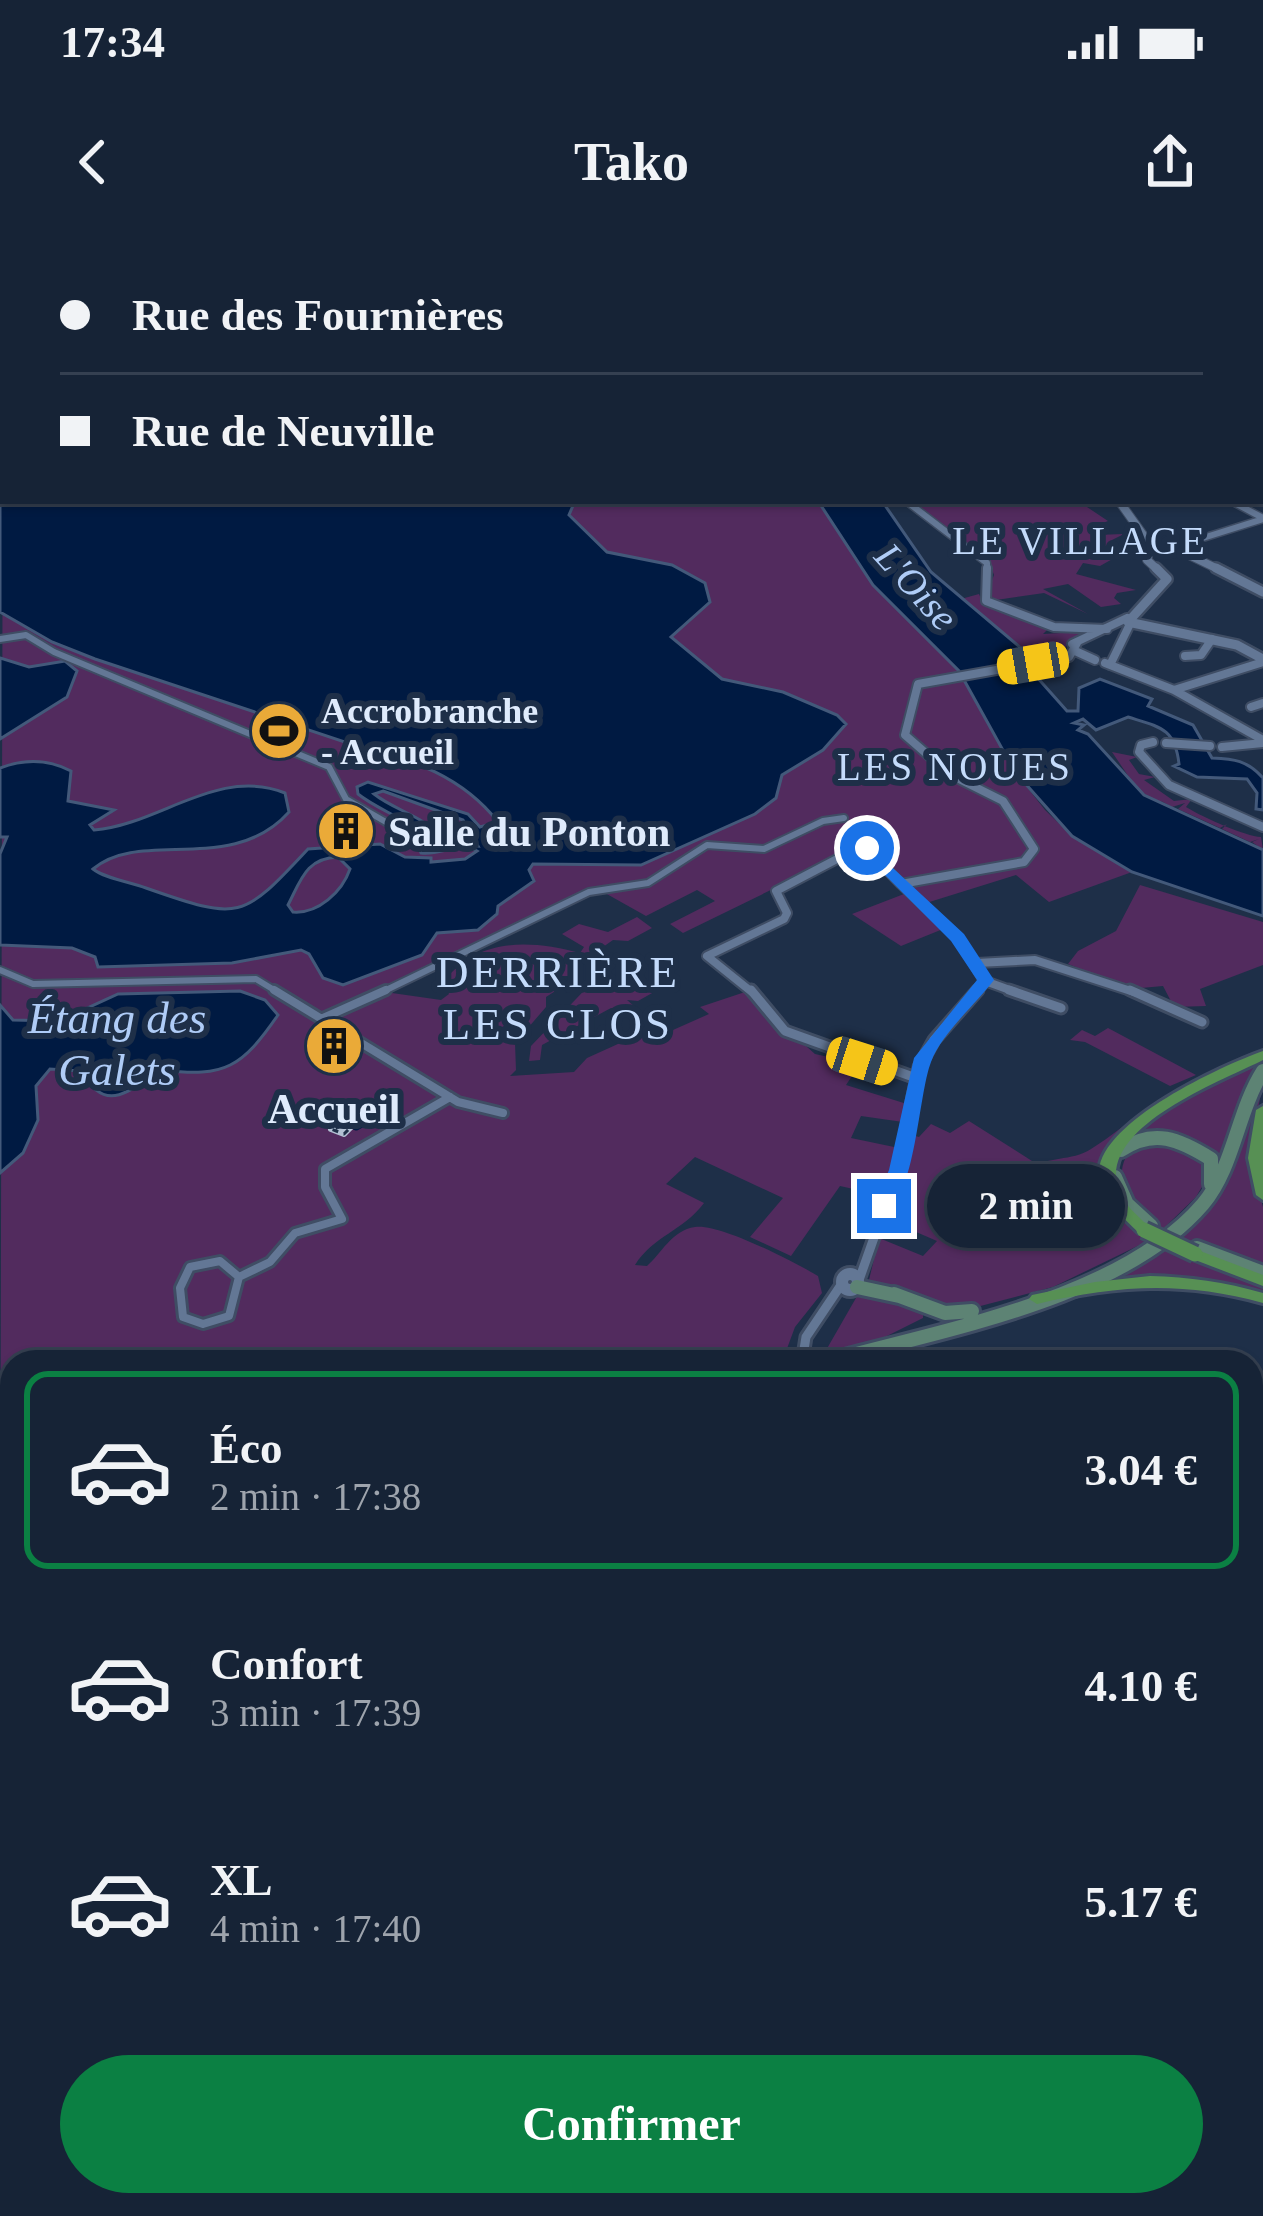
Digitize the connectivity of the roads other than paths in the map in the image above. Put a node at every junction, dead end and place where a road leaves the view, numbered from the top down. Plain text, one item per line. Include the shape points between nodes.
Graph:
1 (910, 504) edge
2 (1121, 504) edge
3 (1236, 504) edge
4 (1263, 519) edge
5 (1168, 548) junction
6 (1150, 549) junction
7 (1263, 592) edge
8 (1132, 624) junction
9 (1108, 629) junction
10 (0, 639) edge
11 (1212, 639) junction
12 (1075, 646) junction
13 (1185, 656) dead end
14 (1093, 659) dead end
15 (1262, 660) edge
16 (1174, 690) junction
17 (1261, 700) edge
18 (1251, 707) dead end
19 (1153, 742) dead end
20 (1263, 742) edge
21 (1167, 743) dead end
22 (1210, 746) dead end
23 (1222, 747) dead end
24 (834, 819) dead end
25 (1263, 827) edge
26 (417, 840) dead end
27 (901, 884) junction
28 (914, 886) junction
29 (917, 900) junction
30 (977, 963) junction
31 (0, 970) edge
32 (986, 980) junction
33 (1061, 1008) dead end
34 (321, 1018) junction
35 (1202, 1022) dead end
36 (1263, 1055) edge
37 (1263, 1074) edge
38 (916, 1078) junction
39 (450, 1097) junction
40 (1263, 1110) edge
41 (503, 1114) dead end
42 (1263, 1195) edge
43 (1206, 1200) junction
44 (1148, 1228) junction
45 (238, 1276) junction
46 (1263, 1277) edge
47 (856, 1283) junction
48 (894, 1294) junction
49 (1263, 1298) edge
50 (1030, 1301) junction
51 (896, 1341) junction
52 (804, 1350) edge
53 (866, 1350) edge

1 - 9 street via 987,563 986,601 1057,627
2 - 6 street
3 - 4 street
4 - 5 street
5 - 6 street
5 - 7 street
6 - 8 street via 1148,562 1167,579
8 - 9 street
8 - 11 street
8 - 16 street via 1108,664
9 - 12 street
10 - 26 street via 26,635 282,744 331,768 346,799
11 - 13 street via 1202,655
11 - 15 street
12 - 14 street
12 - 28 street via 1059,658 919,683 904,735 951,775 1004,801 1034,849 1024,862
15 - 16 street
16 - 20 street
17 - 18 street
19 - 25 street via 1139,752 1169,785
20 - 23 street
21 - 22 street
24 - 34 street via 764,849 707,845 648,883 589,892
27 - 28 street
27 - 29 street
27 - 38 street via 868,850 856,849 776,891 784,919 707,956 794,1036
28 - 29 street
29 - 30 street
30 - 32 street
30 - 35 street via 1053,960
31 - 34 street via 33,984 248,977
32 - 33 street
32 - 38 street via 934,1040
34 - 39 street
36 - 44 main road via 1114,1143 1107,1184 1118,1205
37 - 43 main road
38 - 47 street via 898,1170
39 - 41 street
39 - 45 street via 326,1169 325,1187 342,1219 295,1233 270,1262
40 - 42 main road via 1255,1159
43 - 44 main road via 1214,1167 1202,1149 1165,1135 1132,1140 1117,1157 1116,1182
43 - 50 main road via 1150,1250
44 - 46 main road, bridge
45 - 45 street via 220,1261 194,1265 180,1288 183,1317 203,1324 229,1316
47 - 48 main road
47 - 52 street via 821,1315
48 - 50 main road via 956,1314
48 - 51 main road via 931,1316
49 - 50 main road via 1144,1279
50 - 51 main road
51 - 53 main road

